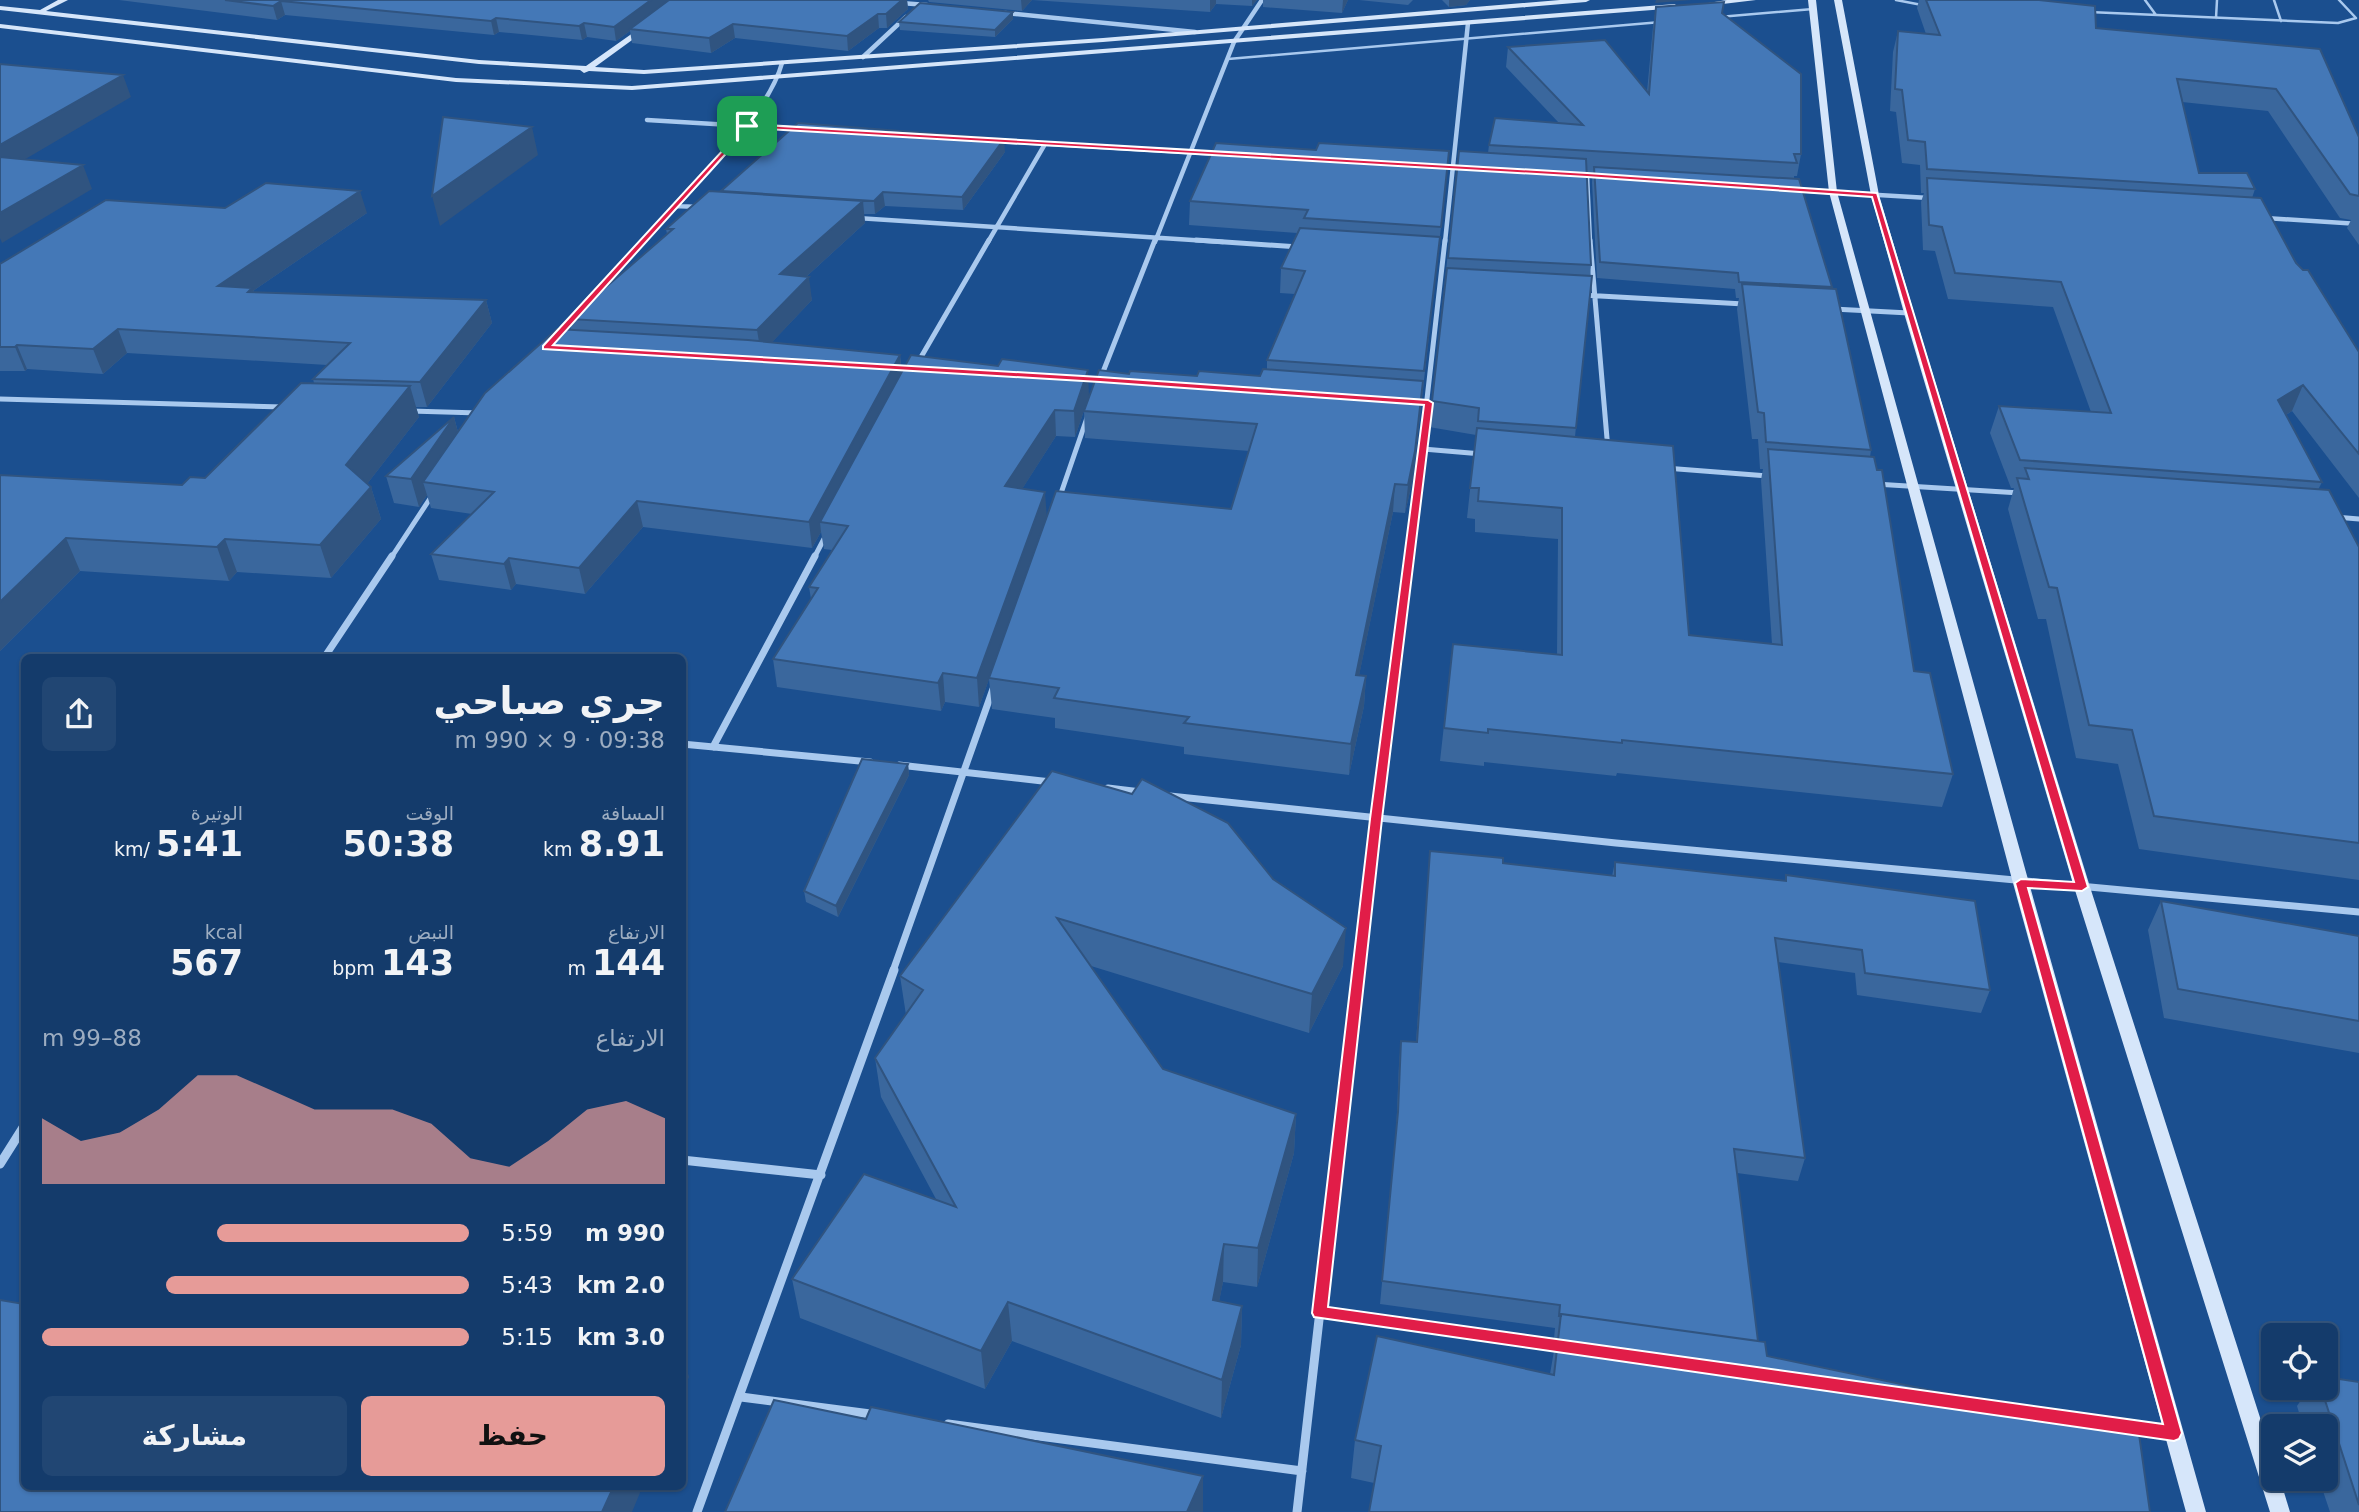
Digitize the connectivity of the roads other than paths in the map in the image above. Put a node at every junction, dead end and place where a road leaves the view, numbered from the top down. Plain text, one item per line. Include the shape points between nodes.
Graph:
1 (64, 0) edge
2 (925, 0) edge
3 (1262, 0) edge
4 (1586, 0) edge
5 (1752, 0) edge
6 (1838, 0) edge
7 (1896, 0) edge
8 (2145, 0) edge
9 (2217, 0) edge
10 (2274, 0) edge
11 (2339, 0) edge
12 (1568, 1) edge
13 (897, 3) edge
14 (1698, 4) edge
15 (1812, 4) edge
16 (920, 5) junction
17 (1685, 5) edge
18 (1921, 5) dead end
19 (934, 6) edge
20 (0, 8) edge
21 (41, 10) junction
22 (2087, 12) edge
23 (1003, 13) edge
24 (2156, 15) junction
25 (660, 16) edge
26 (1716, 17) edge
27 (2216, 18) junction
28 (1674, 20) edge
29 (2281, 21) junction
30 (1468, 23) junction
31 (4, 26) edge
32 (1244, 28) junction
33 (1196, 32) junction
34 (1466, 38) junction
35 (1234, 42) junction
36 (863, 57) junction
37 (1228, 59) junction
38 (479, 62) junction
39 (782, 63) junction
40 (584, 71) junction
41 (778, 78) junction
42 (456, 80) junction
43 (564, 87) junction
44 (647, 121) dead end
45 (747, 126) junction
46 (801, 130) edge
47 (991, 141) edge
48 (1045, 144) junction
49 (1191, 152) junction
50 (1233, 155) edge
51 (1439, 166) edge
52 (1453, 167) junction
53 (1466, 168) edge
54 (1574, 174) edge
55 (1587, 175) junction
56 (1601, 176) edge
57 (1792, 190) edge
58 (1833, 192) junction
59 (1875, 195) junction
60 (1942, 199) edge
61 (675, 206) junction
62 (703, 208) edge
63 (2254, 217) edge
64 (856, 218) edge
65 (2359, 224) edge
66 (996, 228) junction
67 (1157, 238) junction
68 (1307, 248) edge
69 (1430, 256) edge
70 (1443, 257) junction
71 (1440, 287) junction
72 (1454, 288) edge
73 (1579, 294) edge
74 (1593, 295) junction
75 (1756, 304) edge
76 (1824, 308) edge
77 (1865, 311) junction
78 (1909, 313) junction
79 (555, 337) edge
80 (928, 369) edge
81 (1087, 379) edge
82 (1100, 379) junction
83 (1114, 380) edge
84 (0, 399) edge
85 (1415, 402) edge
86 (1428, 403) junction
87 (1091, 406) edge
88 (292, 408) edge
89 (403, 411) edge
90 (479, 425) edge
91 (1423, 449) junction
92 (1490, 454) edge
93 (1610, 463) edge
94 (1651, 467) edge
95 (1775, 477) edge
96 (440, 483) edge
97 (1871, 484) edge
98 (1913, 487) junction
99 (1961, 488) junction
100 (2029, 494) edge
101 (1055, 510) edge
102 (2332, 517) edge
103 (2359, 519) edge
104 (830, 527) edge
105 (327, 654) edge
106 (996, 680) edge
107 (686, 744) edge
108 (713, 747) junction
109 (965, 772) junction
110 (1061, 783) edge
111 (1102, 788) edge
112 (1376, 819) junction
113 (2021, 883) junction
114 (2082, 887) junction
115 (2359, 912) edge
116 (21, 1131) edge
117 (686, 1160) edge
118 (0, 1164) edge
119 (821, 1175) junction
120 (1320, 1313) junction
121 (1581, 1350) edge
122 (741, 1397) junction
123 (2036, 1414) edge
124 (891, 1417) edge
125 (932, 1422) edge
126 (2174, 1433) junction
127 (1301, 1471) junction
128 (697, 1512) edge
129 (1297, 1512) edge
130 (2196, 1512) edge
131 (2280, 1512) edge

1 - 21 street
2 - 16 street
3 - 32 street
4 - 12 street
5 - 14 street
6 - 59 street
7 - 18 lane
8 - 24 lane
9 - 27 lane
10 - 29 lane
11 - 29 lane via 2354,14 2354,20
12 - 32 street
13 - 16 street
15 - 26 lane
15 - 58 street
16 - 19 street
16 - 36 street
17 - 30 street
20 - 21 street
21 - 31 street
21 - 38 street
22 - 24 lane
23 - 33 street
24 - 27 lane
25 - 40 street
27 - 29 lane
28 - 34 lane
30 - 34 street
30 - 35 street
31 - 42 street
32 - 33 street
32 - 35 street
33 - 36 street
34 - 37 lane
34 - 52 street
35 - 37 street
35 - 41 street
36 - 39 street
37 - 49 street
38 - 40 street
38 - 42 street
39 - 40 street
39 - 41 street
40 - 43 street
41 - 43 street via 632,88
41 - 45 street
42 - 43 street
44 - 45 street
45 - 46 street
45 - 61 street
47 - 48 street
48 - 49 street
48 - 66 street
49 - 50 street
49 - 67 street
51 - 52 street
52 - 53 street
52 - 70 street
54 - 55 street
55 - 56 street
55 - 74 street
57 - 58 street
58 - 59 street
58 - 77 street
59 - 60 street
59 - 78 street
61 - 62 street
61 - 79 street
63 - 65 street
64 - 66 street
66 - 67 street
66 - 80 street via 915,368
67 - 68 street
67 - 82 street
69 - 70 street
70 - 71 street
71 - 72 street
71 - 86 street
73 - 74 street
74 - 75 street
74 - 93 street
76 - 77 street
77 - 78 street
77 - 98 street
78 - 99 street
81 - 82 street
82 - 83 street
84 - 88 street
85 - 86 street
86 - 91 street
87 - 101 street
89 - 90 street via 487,414
91 - 92 street
91 - 112 street
94 - 95 street
96 - 105 street
97 - 98 street
98 - 99 street
98 - 113 street
99 - 100 street
99 - 114 street
102 - 103 street
104 - 108 street
106 - 109 street
107 - 108 street
108 - 109 street
109 - 110 street
109 - 119 street
111 - 112 street
112 - 113 street
112 - 120 street
113 - 114 street
113 - 126 street
114 - 115 street
114 - 131 street
116 - 118 street
117 - 119 street
119 - 122 street
120 - 121 street
120 - 127 street
122 - 124 street
122 - 128 street
123 - 126 street
125 - 127 street
126 - 130 street
127 - 129 street

